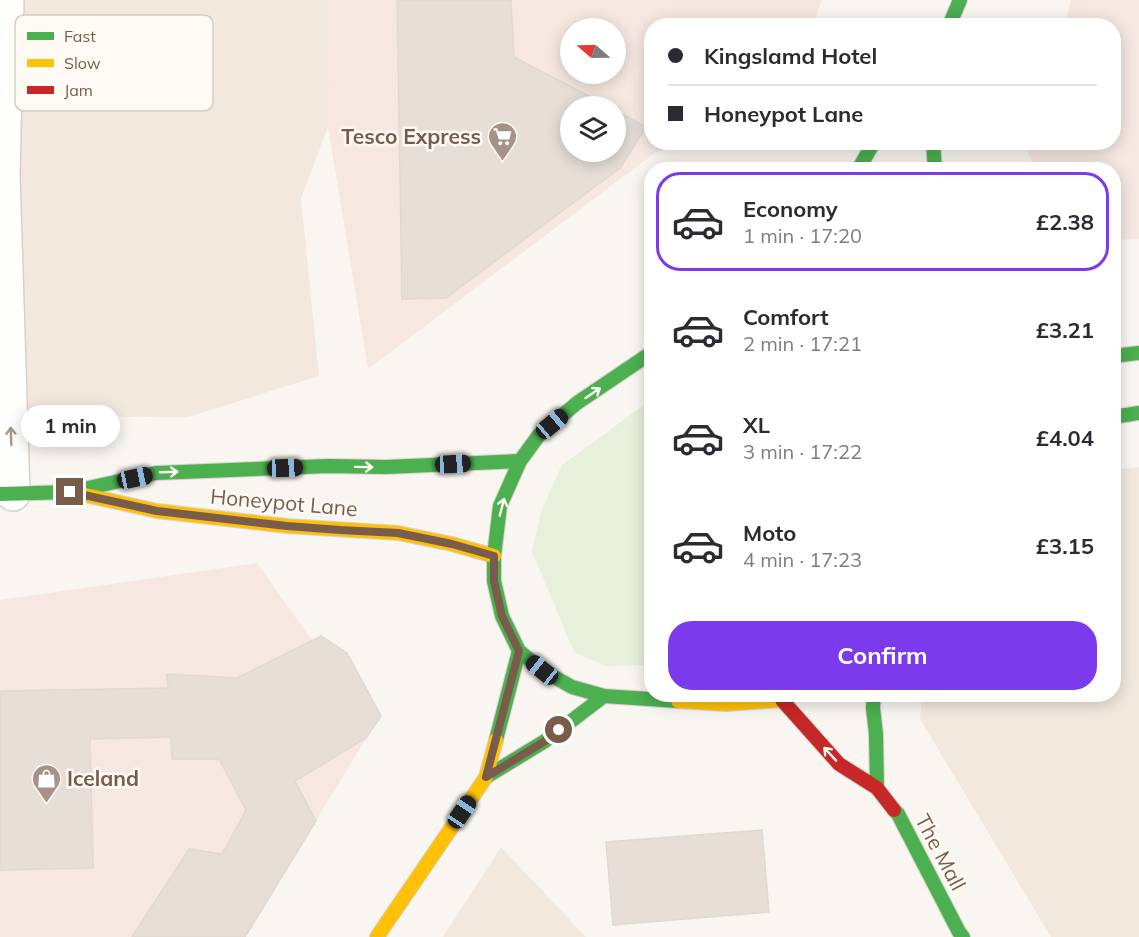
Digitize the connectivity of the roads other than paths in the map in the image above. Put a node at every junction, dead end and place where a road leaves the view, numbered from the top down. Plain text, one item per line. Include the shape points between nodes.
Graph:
1 (7, 0) edge
2 (960, 0) edge
3 (952, 18) edge
4 (1139, 354) edge
5 (1121, 355) edge
6 (644, 358) edge
7 (1139, 413) edge
8 (1121, 416) edge
9 (520, 461) junction
10 (70, 492) junction
11 (7, 494) edge
12 (494, 556) junction
13 (519, 651) junction
14 (604, 696) junction
15 (644, 699) edge
16 (696, 702) edge
17 (743, 702) edge
18 (791, 702) edge
19 (873, 702) edge
20 (486, 777) junction
21 (877, 788) junction
22 (958, 935) edge
23 (377, 937) edge

11 -> 1 street via 3,175
2 - 3 main road
4 - 5 main road
9 -> 6 main road via 539,435
7 - 8 main road
10 -> 9 main road, Honeypot Lane via 156,473
12 -> 9 main road via 500,506
10 - 11 main road, Honeypot Lane
10 - 12 main road, Honeypot Lane via 157,511 287,526 398,533
12 - 13 main road via 494,581 502,616
13 - 14 main road via 572,687
13 - 20 main road
14 - 15 main road
14 - 20 main road via 545,741
16 - 17 main road
21 -> 18 main road, The Mall via 839,764
19 - 21 main road
20 - 23 main road
21 - 22 main road, The Mall via 898,814

